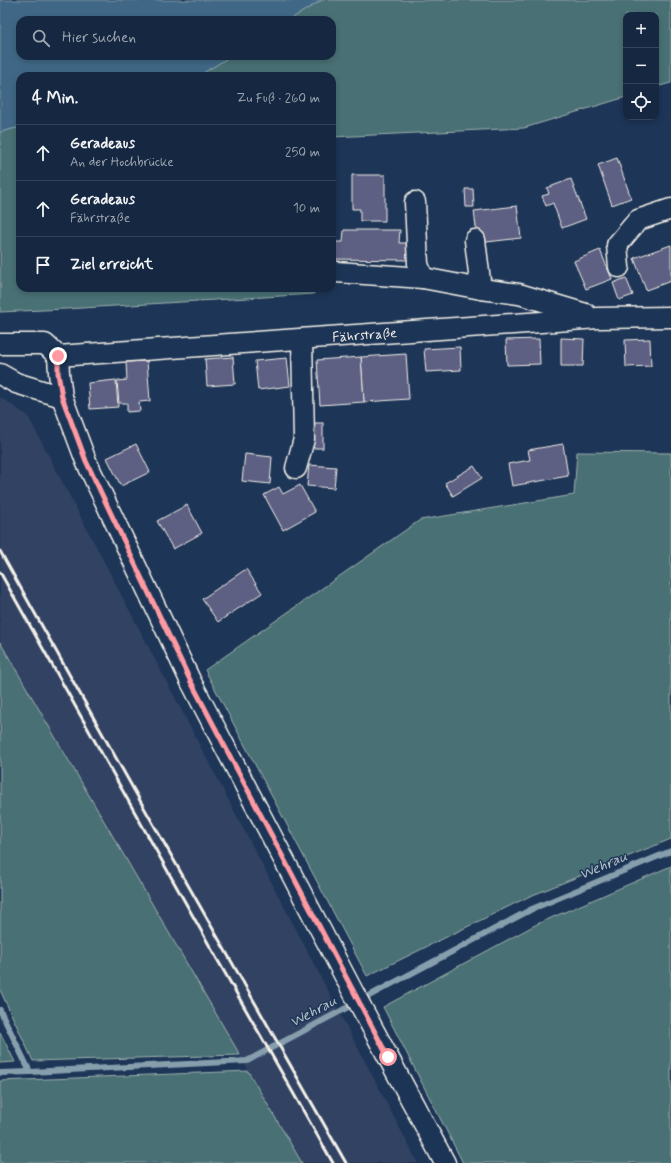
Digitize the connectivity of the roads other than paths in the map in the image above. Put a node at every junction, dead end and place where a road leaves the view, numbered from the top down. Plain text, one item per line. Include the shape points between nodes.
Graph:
1 (415, 202) dead end
2 (671, 209) edge
3 (475, 240) dead end
4 (619, 267) dead end
5 (336, 272) dead end
6 (424, 278) junction
7 (480, 289) junction
8 (671, 317) edge
9 (598, 318) junction
10 (302, 339) junction
11 (0, 344) edge
12 (58, 356) junction
13 (0, 374) edge
14 (62, 397) junction
15 (296, 468) dead end
16 (445, 1163) edge

1 - 6 street via 418,264
2 - 4 street via 638,220 617,245
3 - 7 street
5 - 6 street
6 - 7 street
7 - 9 street via 519,294
8 - 9 street, Fährstraße
9 - 10 street, Fährstraße
10 - 12 street, Fährstraße
10 - 15 street via 304,439
11 - 12 street via 45,344
12 - 14 street
13 - 14 street via 16,383
14 - 16 street via 86,461 190,680

